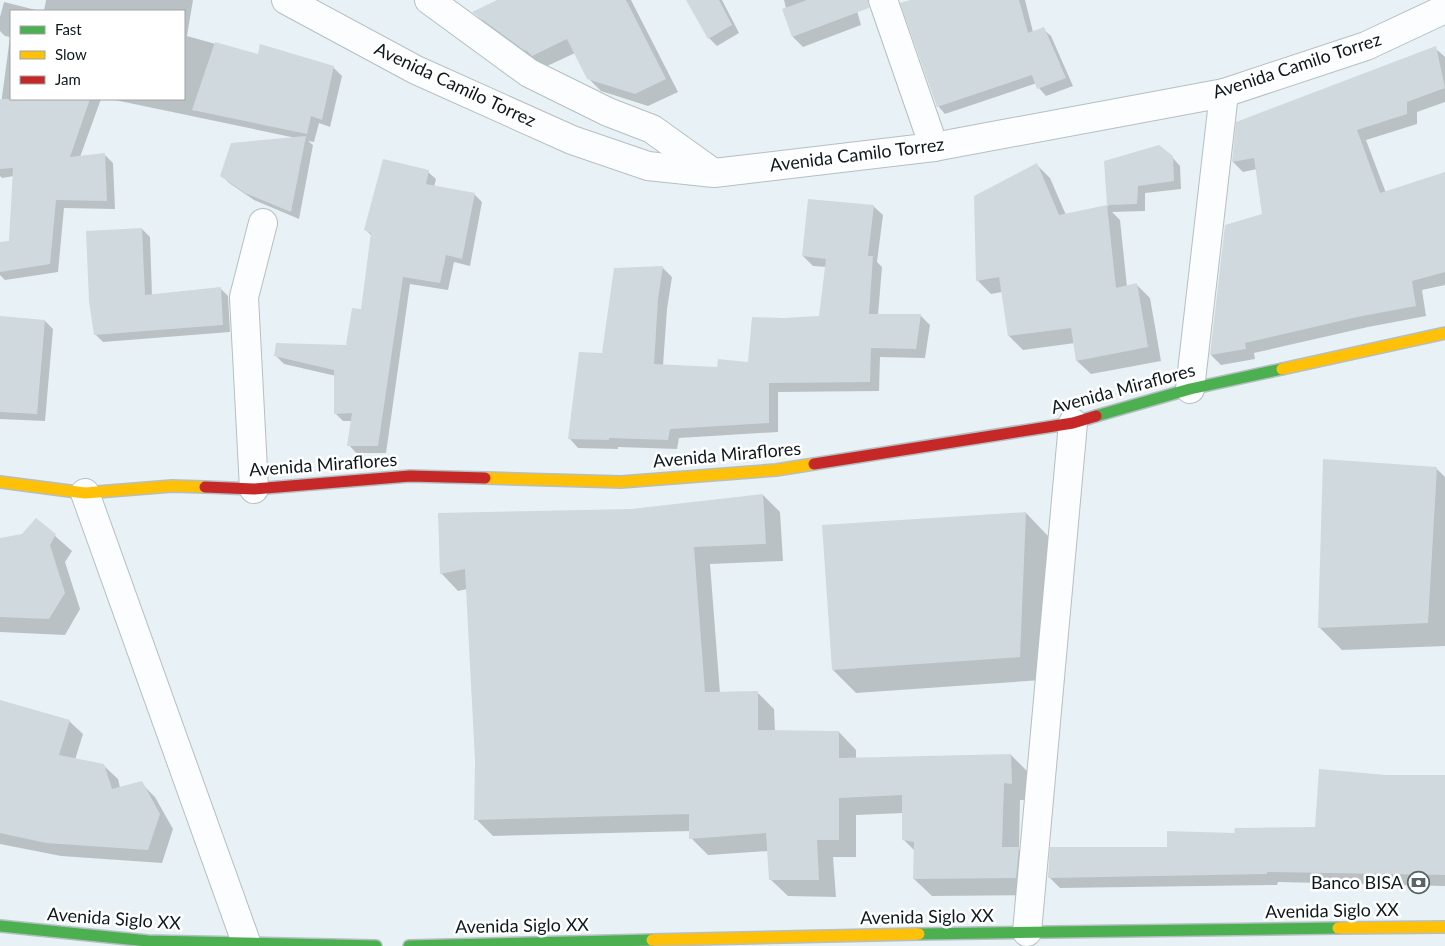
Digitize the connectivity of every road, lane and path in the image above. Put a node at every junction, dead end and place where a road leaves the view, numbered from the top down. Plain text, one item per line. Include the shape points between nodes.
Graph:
1 (286, 0) edge
2 (429, 0) edge
3 (883, 0) edge
4 (1445, 9) edge
5 (1224, 93) junction
6 (934, 146) junction
7 (714, 173) junction
8 (263, 223) dead end
9 (1445, 333) edge
10 (1190, 389) junction
11 (1073, 422) junction
12 (0, 482) edge
13 (254, 489) junction
14 (85, 493) junction
15 (0, 926) edge
16 (1445, 927) edge
17 (1027, 932) junction
18 (246, 942) junction
19 (376, 946) edge
20 (409, 946) edge

1 - 7 street, Avenida Camilo Torrez via 416,70 572,140 648,166
2 - 7 street via 529,73 608,112 652,129
3 - 6 street
4 - 5 street, Avenida Camilo Torrez via 1366,46
5 - 6 street, Avenida Camilo Torrez
5 - 10 street
6 - 7 street, Avenida Camilo Torrez
8 - 13 street via 244,297
9 - 10 main road, Avenida Miraflores
10 - 11 main road, Avenida Miraflores
11 - 13 main road, Avenida Miraflores via 776,470 621,482 410,476
11 - 17 street
12 - 14 main road, Avenida Miraflores
13 - 14 main road, Avenida Miraflores via 172,486
14 - 18 street
15 - 18 main road, Avenida Siglo XX via 148,941
16 - 17 main road, Avenida Siglo XX
17 - 20 main road, Avenida Siglo XX
18 - 19 main road, Avenida Siglo XX

